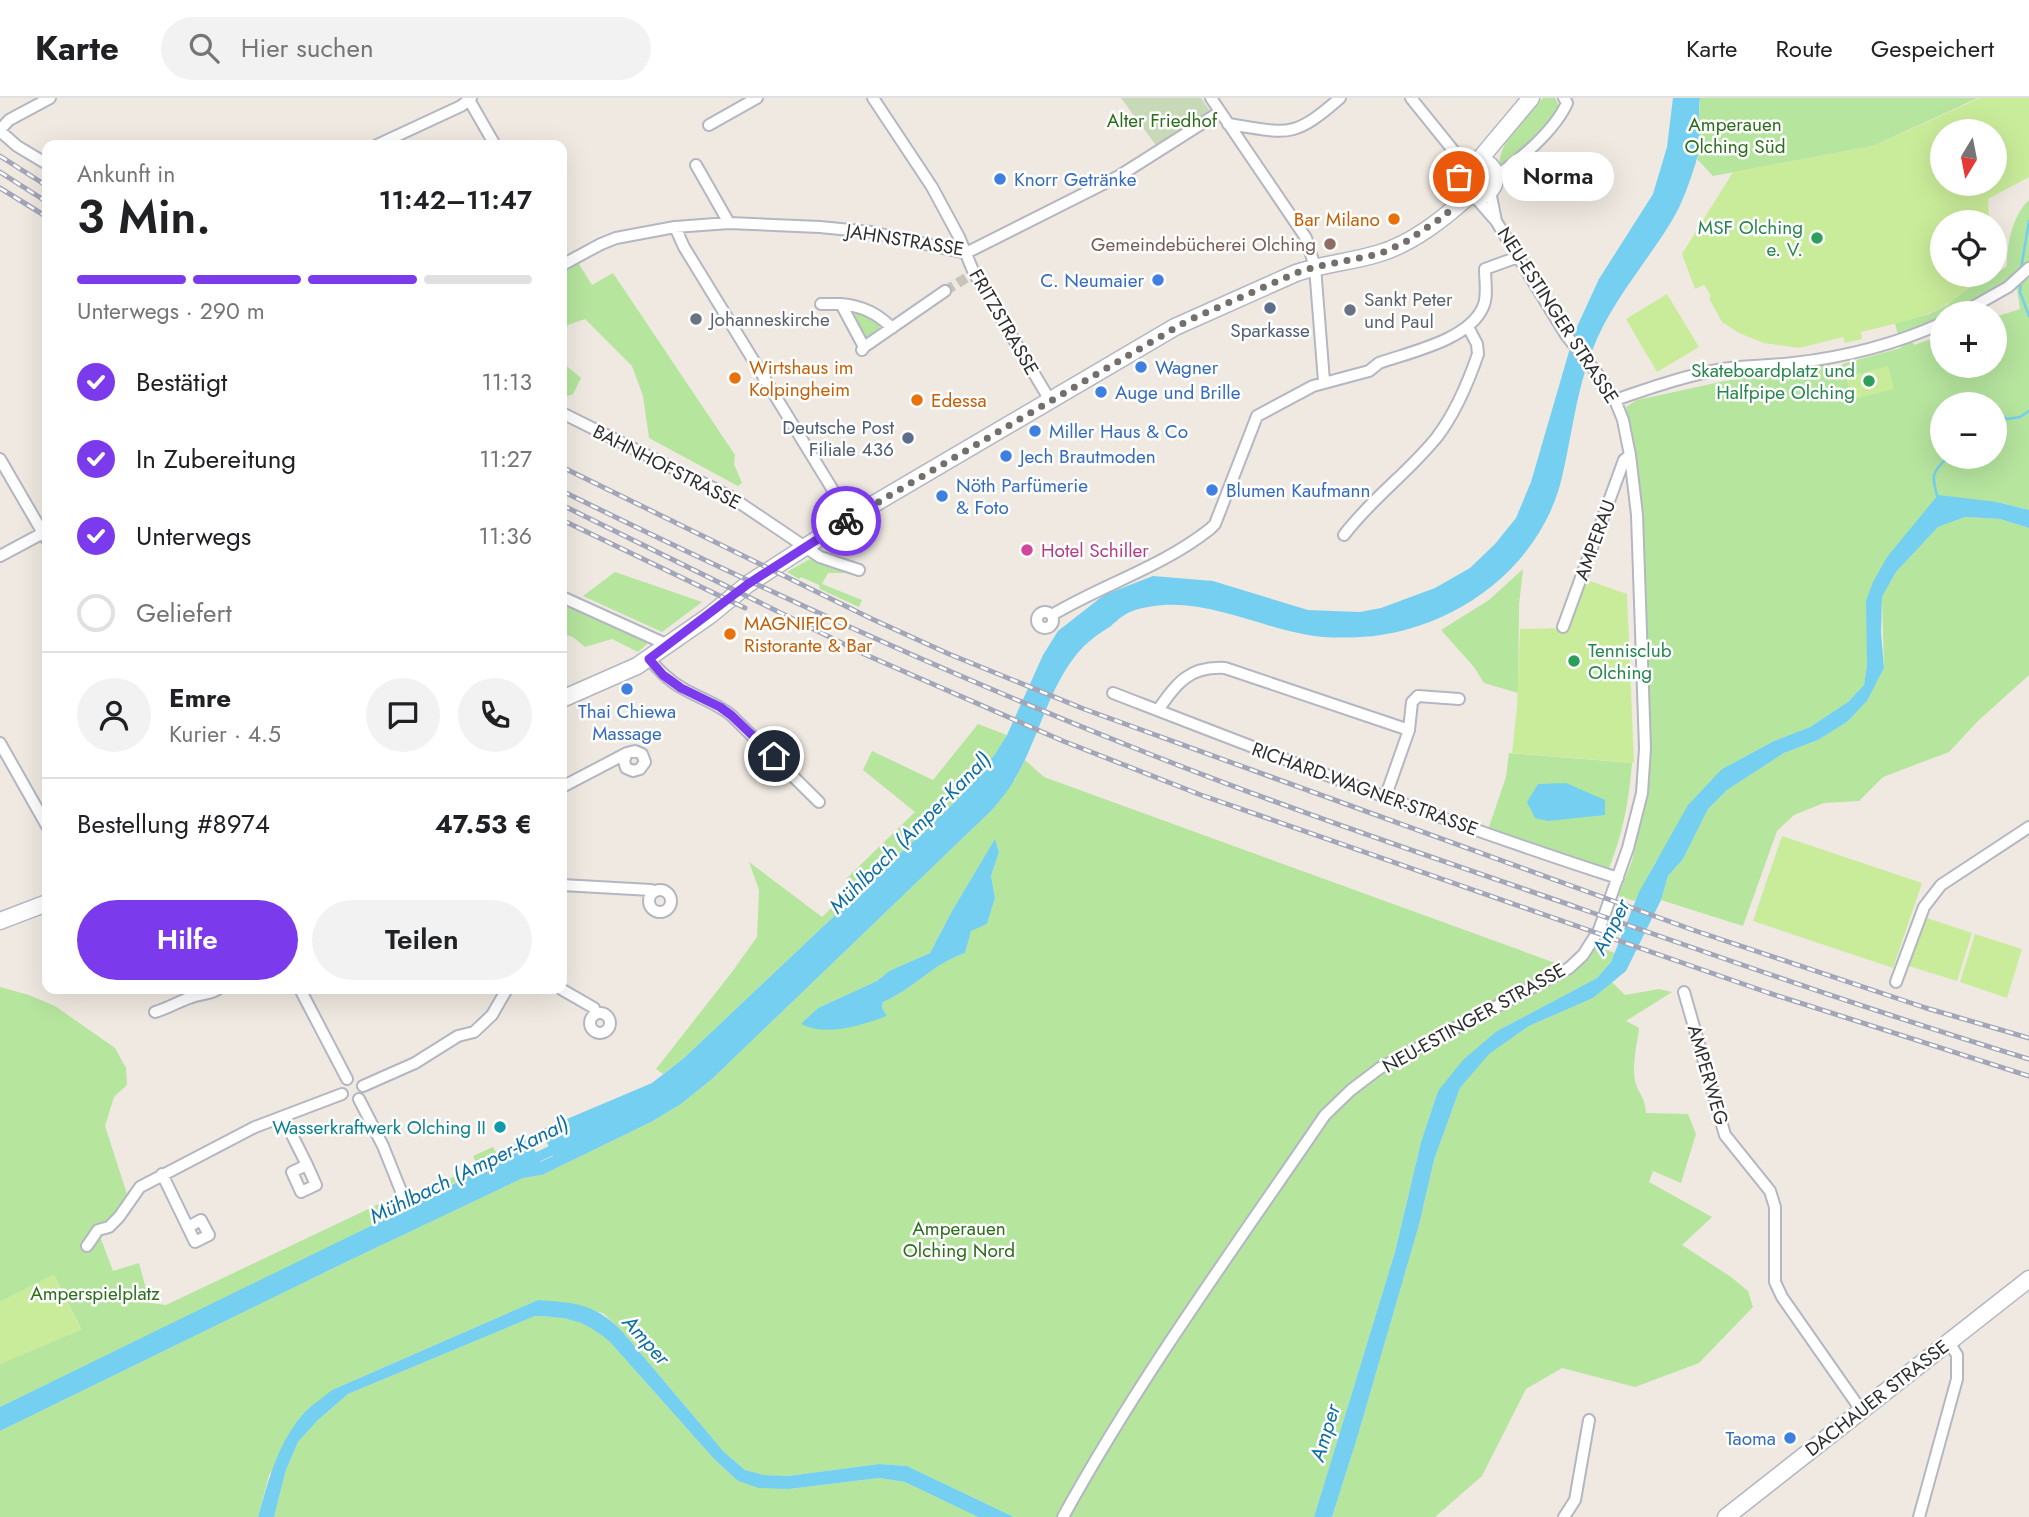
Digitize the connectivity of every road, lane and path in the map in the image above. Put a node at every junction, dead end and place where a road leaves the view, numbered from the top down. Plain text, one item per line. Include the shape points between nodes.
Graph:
1 (50, 98) edge
2 (757, 98) edge
3 (873, 98) edge
4 (1211, 98) edge
5 (1340, 98) edge
6 (1411, 98) edge
7 (1531, 98) edge
8 (1564, 98) edge
9 (469, 99) edge
10 (1220, 112) junction
11 (1228, 124) junction
12 (709, 125) dead end
13 (0, 130) edge
14 (387, 140) edge
15 (492, 140) edge
16 (42, 161) edge
17 (696, 165) dead end
18 (1484, 172) junction
19 (1468, 193) junction
20 (1496, 221) junction
21 (729, 223) junction
22 (675, 227) junction
23 (966, 253) junction
24 (1517, 257) junction
25 (567, 261) edge
26 (1315, 267) junction
27 (2021, 275) edge
28 (945, 291) tunnel mouth
29 (1983, 301) edge
30 (821, 304) dead end
31 (841, 304) junction
32 (1468, 327) junction
33 (892, 328) junction
34 (1930, 328) edge
35 (1324, 381) junction
36 (1615, 400) junction
37 (1051, 401) junction
38 (567, 415) edge
39 (1630, 455) junction
40 (0, 459) edge
41 (850, 518) junction
42 (42, 531) edge
43 (1344, 535) dead end
44 (42, 537) edge
45 (805, 547) junction
46 (0, 556) edge
47 (859, 570) dead end
48 (567, 599) edge
49 (1052, 615) dead end
50 (1563, 627) dead end
51 (668, 645) junction
52 (649, 659) junction
53 (1113, 693) dead end
54 (567, 697) edge
55 (1459, 699) dead end
56 (1158, 710) junction
57 (1409, 730) junction
58 (0, 743) edge
59 (627, 753) dead end
60 (567, 784) edge
61 (1385, 798) junction
62 (818, 802) dead end
63 (42, 817) edge
64 (2029, 827) edge
65 (1618, 878) junction
66 (567, 884) edge
67 (654, 892) dead end
68 (42, 905) edge
69 (0, 921) edge
70 (1896, 982) dead end
71 (567, 992) edge
72 (1684, 992) dead end
73 (206, 994) edge
74 (303, 994) edge
75 (504, 994) edge
76 (155, 1012) dead end
77 (596, 1013) dead end
78 (347, 1079) junction
79 (363, 1086) junction
80 (342, 1094) junction
81 (359, 1099) junction
82 (283, 1117) junction
83 (307, 1166) dead end
84 (162, 1174) junction
85 (405, 1201) dead end
86 (188, 1227) dead end
87 (87, 1246) dead end
88 (2029, 1279) edge
89 (1949, 1342) junction
90 (1861, 1409) junction
91 (1589, 1420) dead end
92 (1063, 1517) edge
93 (1564, 1517) edge
94 (1726, 1517) edge
95 (1919, 1517) edge

1 - 13 street via 9,120
2 - 12 street
3 - 23 street, FRITZSTRASSE via 932,187
4 - 10 street
5 - 11 street via 1296,130 1276,132
6 - 18 street
7 - 18 street via 1502,131
8 - 18 street via 1567,103 1561,115 1511,166
9 - 14 street
9 - 15 street
10 - 11 street
10 - 23 street, JAHNSTRASSE via 1119,176
11 - 26 street via 1302,229
13 - 16 street
17 - 21 street
18 - 19 street via 1483,195
18 - 19 street via 1459,177
18 - 20 street, NEU-ESTINGER STRASSE
19 - 20 street, NEU-ESTINGER STRASSE
19 - 26 street via 1421,233 1388,250
20 - 24 street, NEU-ESTINGER STRASSE
21 - 22 street, JAHNSTRASSE
21 - 23 street, JAHNSTRASSE via 871,233
22 - 25 street, JAHNSTRASSE via 616,238
22 - 41 street
23 - 37 street, FRITZSTRASSE via 970,276
24 - 32 street via 1485,269 1485,303
24 - 36 street, NEU-ESTINGER STRASSE via 1567,337
26 - 35 street
26 - 37 street via 1185,322
27 - 29 street
28 - 33 street
30 - 31 street
31 - 33 street via 868,310
31 - 33 street via 863,349
32 - 35 street via 1369,371
32 - 43 street via 1478,354 1453,413 1429,446
34 - 36 street via 1866,350 1723,369
35 - 49 street via 1257,416 1210,529 1170,557
36 - 39 street, NEU-ESTINGER STRASSE
37 - 41 street
38 - 45 street, BAHNHOFSTRASSE via 731,497
39 - 50 street, AMPERAU via 1624,460
39 - 65 street, NEU-ESTINGER STRASSE via 1637,514 1645,748 1642,793
40 - 42 street
41 - 45 street
44 - 46 street
45 - 47 street
45 - 51 street
48 - 51 street
51 - 52 street
52 - 54 street
52 - 62 street via 681,688 731,715
53 - 56 street, RICHARD-WAGNER-STRASSE
55 - 57 street via 1418,696 1412,702
56 - 57 street via 1180,681 1196,670 1225,668
56 - 61 street, RICHARD-WAGNER-STRASSE
57 - 61 street
58 - 63 street
59 - 60 street
61 - 65 street, RICHARD-WAGNER-STRASSE
64 - 70 street via 1941,885 1924,907
65 - 92 street, NEU-ESTINGER STRASSE via 1599,930 1569,968 1380,1069 1325,1115 1151,1371
66 - 67 street
68 - 69 street
71 - 77 street
72 - 90 street, AMPERWEG via 1725,1135 1770,1191 1775,1207 1775,1282
73 - 76 street
74 - 78 street
75 - 79 street via 492,1015 474,1032
78 - 79 street via 358,1079
78 - 80 street
79 - 81 street
80 - 81 street via 349,1100
80 - 82 street
81 - 85 street
82 - 83 street
82 - 84 street via 255,1126
84 - 86 street
84 - 87 street via 139,1187 119,1217 98,1230
88 - 89 street, DACHAUER STRASSE
89 - 90 street, DACHAUER STRASSE
89 - 95 street via 1957,1355 1957,1379
90 - 94 street, DACHAUER STRASSE
91 - 93 street via 1575,1500

